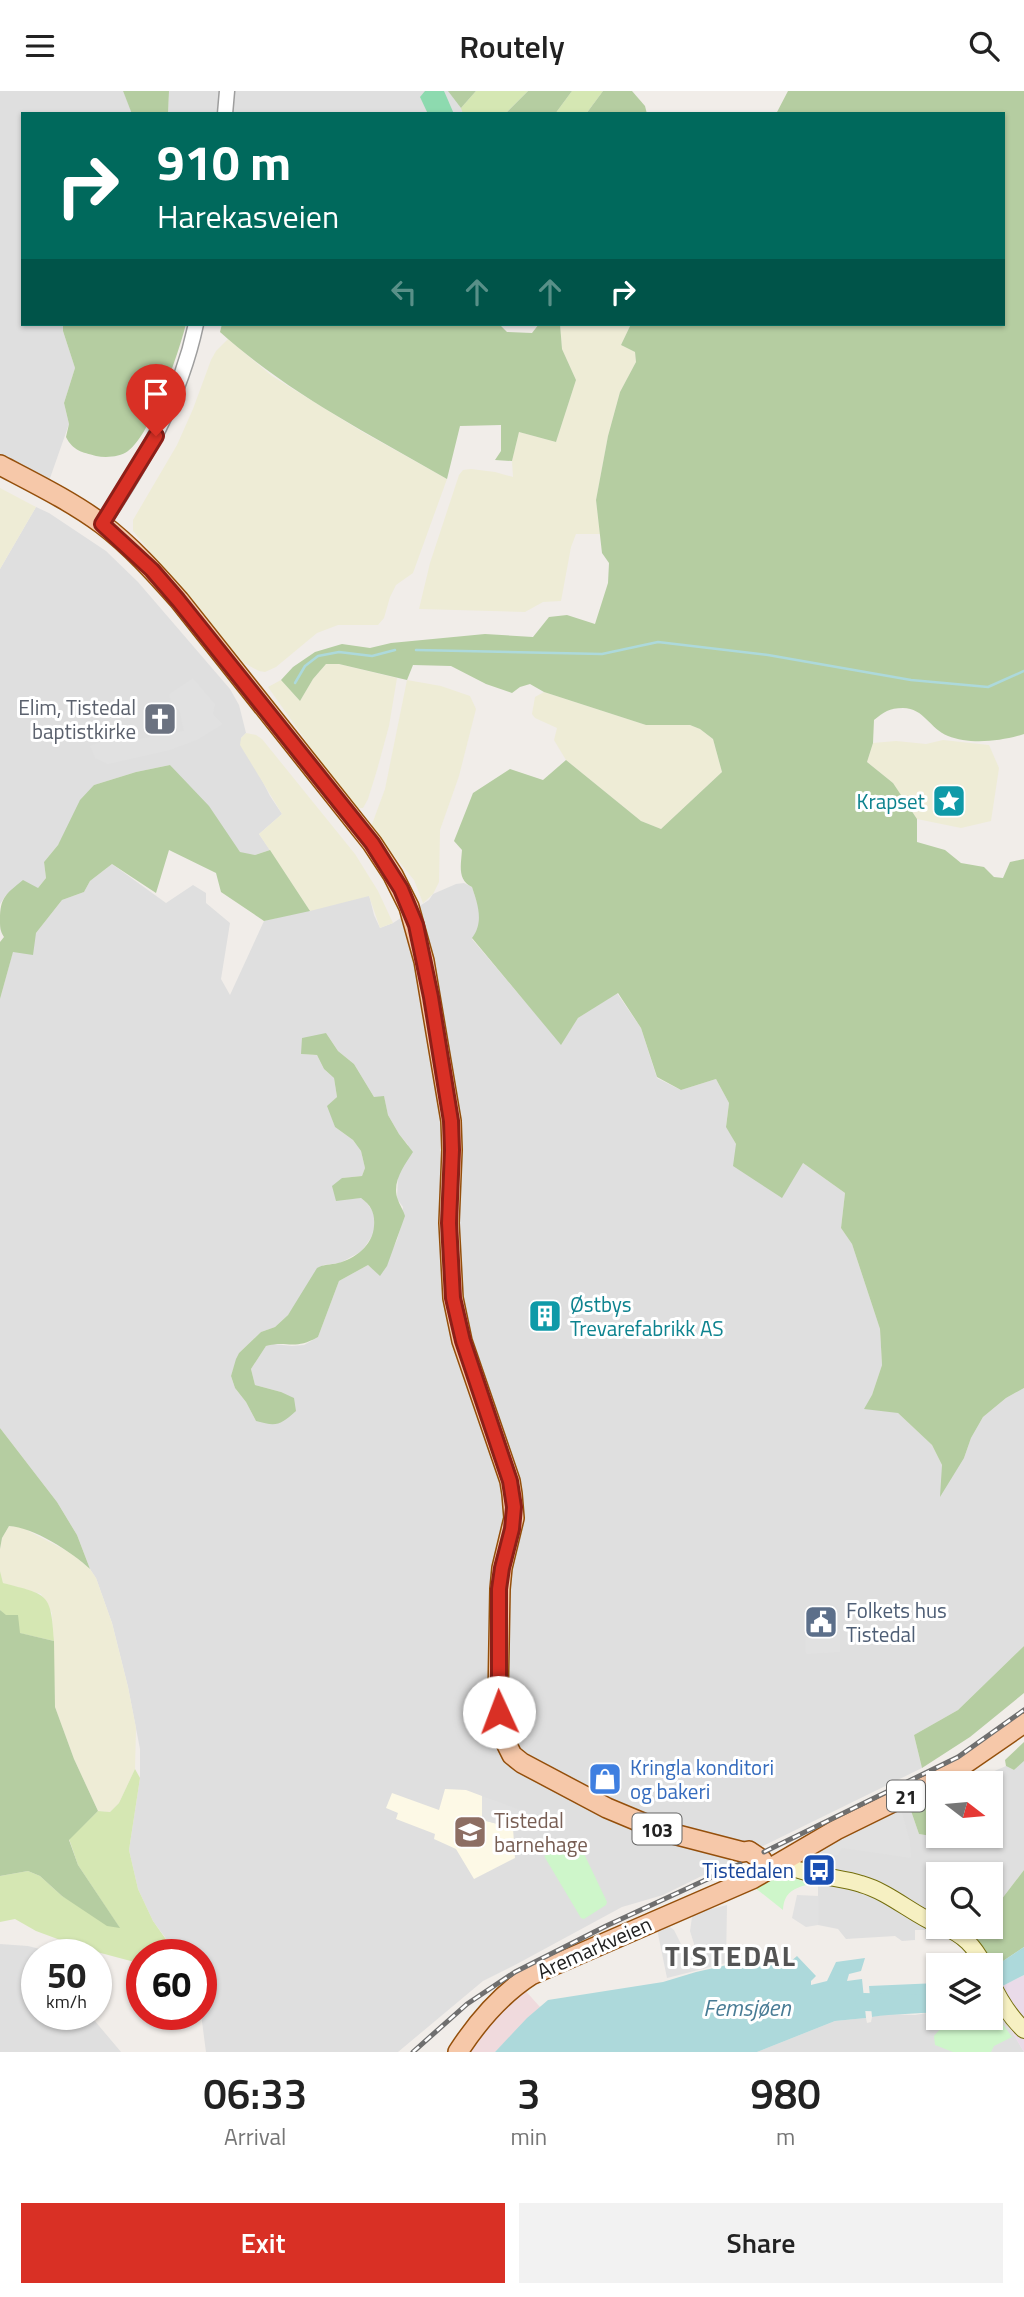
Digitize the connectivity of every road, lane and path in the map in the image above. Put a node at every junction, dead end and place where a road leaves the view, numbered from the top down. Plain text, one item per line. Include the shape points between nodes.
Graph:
1 (227, 91) edge
2 (225, 112) edge
3 (195, 326) edge
4 (0, 465) edge
5 (102, 524) junction
6 (1024, 1723) edge
7 (803, 1849) junction
8 (769, 1870) junction
9 (814, 1873) junction
10 (926, 1918) edge
11 (965, 1939) edge
12 (976, 1953) edge
13 (1003, 2001) edge
14 (1019, 2025) edge
15 (1024, 2042) edge
16 (458, 2052) edge

1 - 2 street
3 - 5 street via 166,417
4 - 5 main road, 103
5 - 8 main road, 103 via 152,570 265,708 372,843 409,907 425,964 451,1121 453,1298 514,1507 499,1589 498,1699 509,1751 522,1763 607,1808 662,1831 743,1852
6 - 7 main road, 21 via 950,1774
7 - 8 main road, 21
7 - 9 main road
8 - 9 main road
8 - 16 main road, Aremarkveien / 21 via 531,1975 495,2003
9 - 10 main road via 880,1891
11 - 12 main road
13 - 14 main road
14 - 15 street

